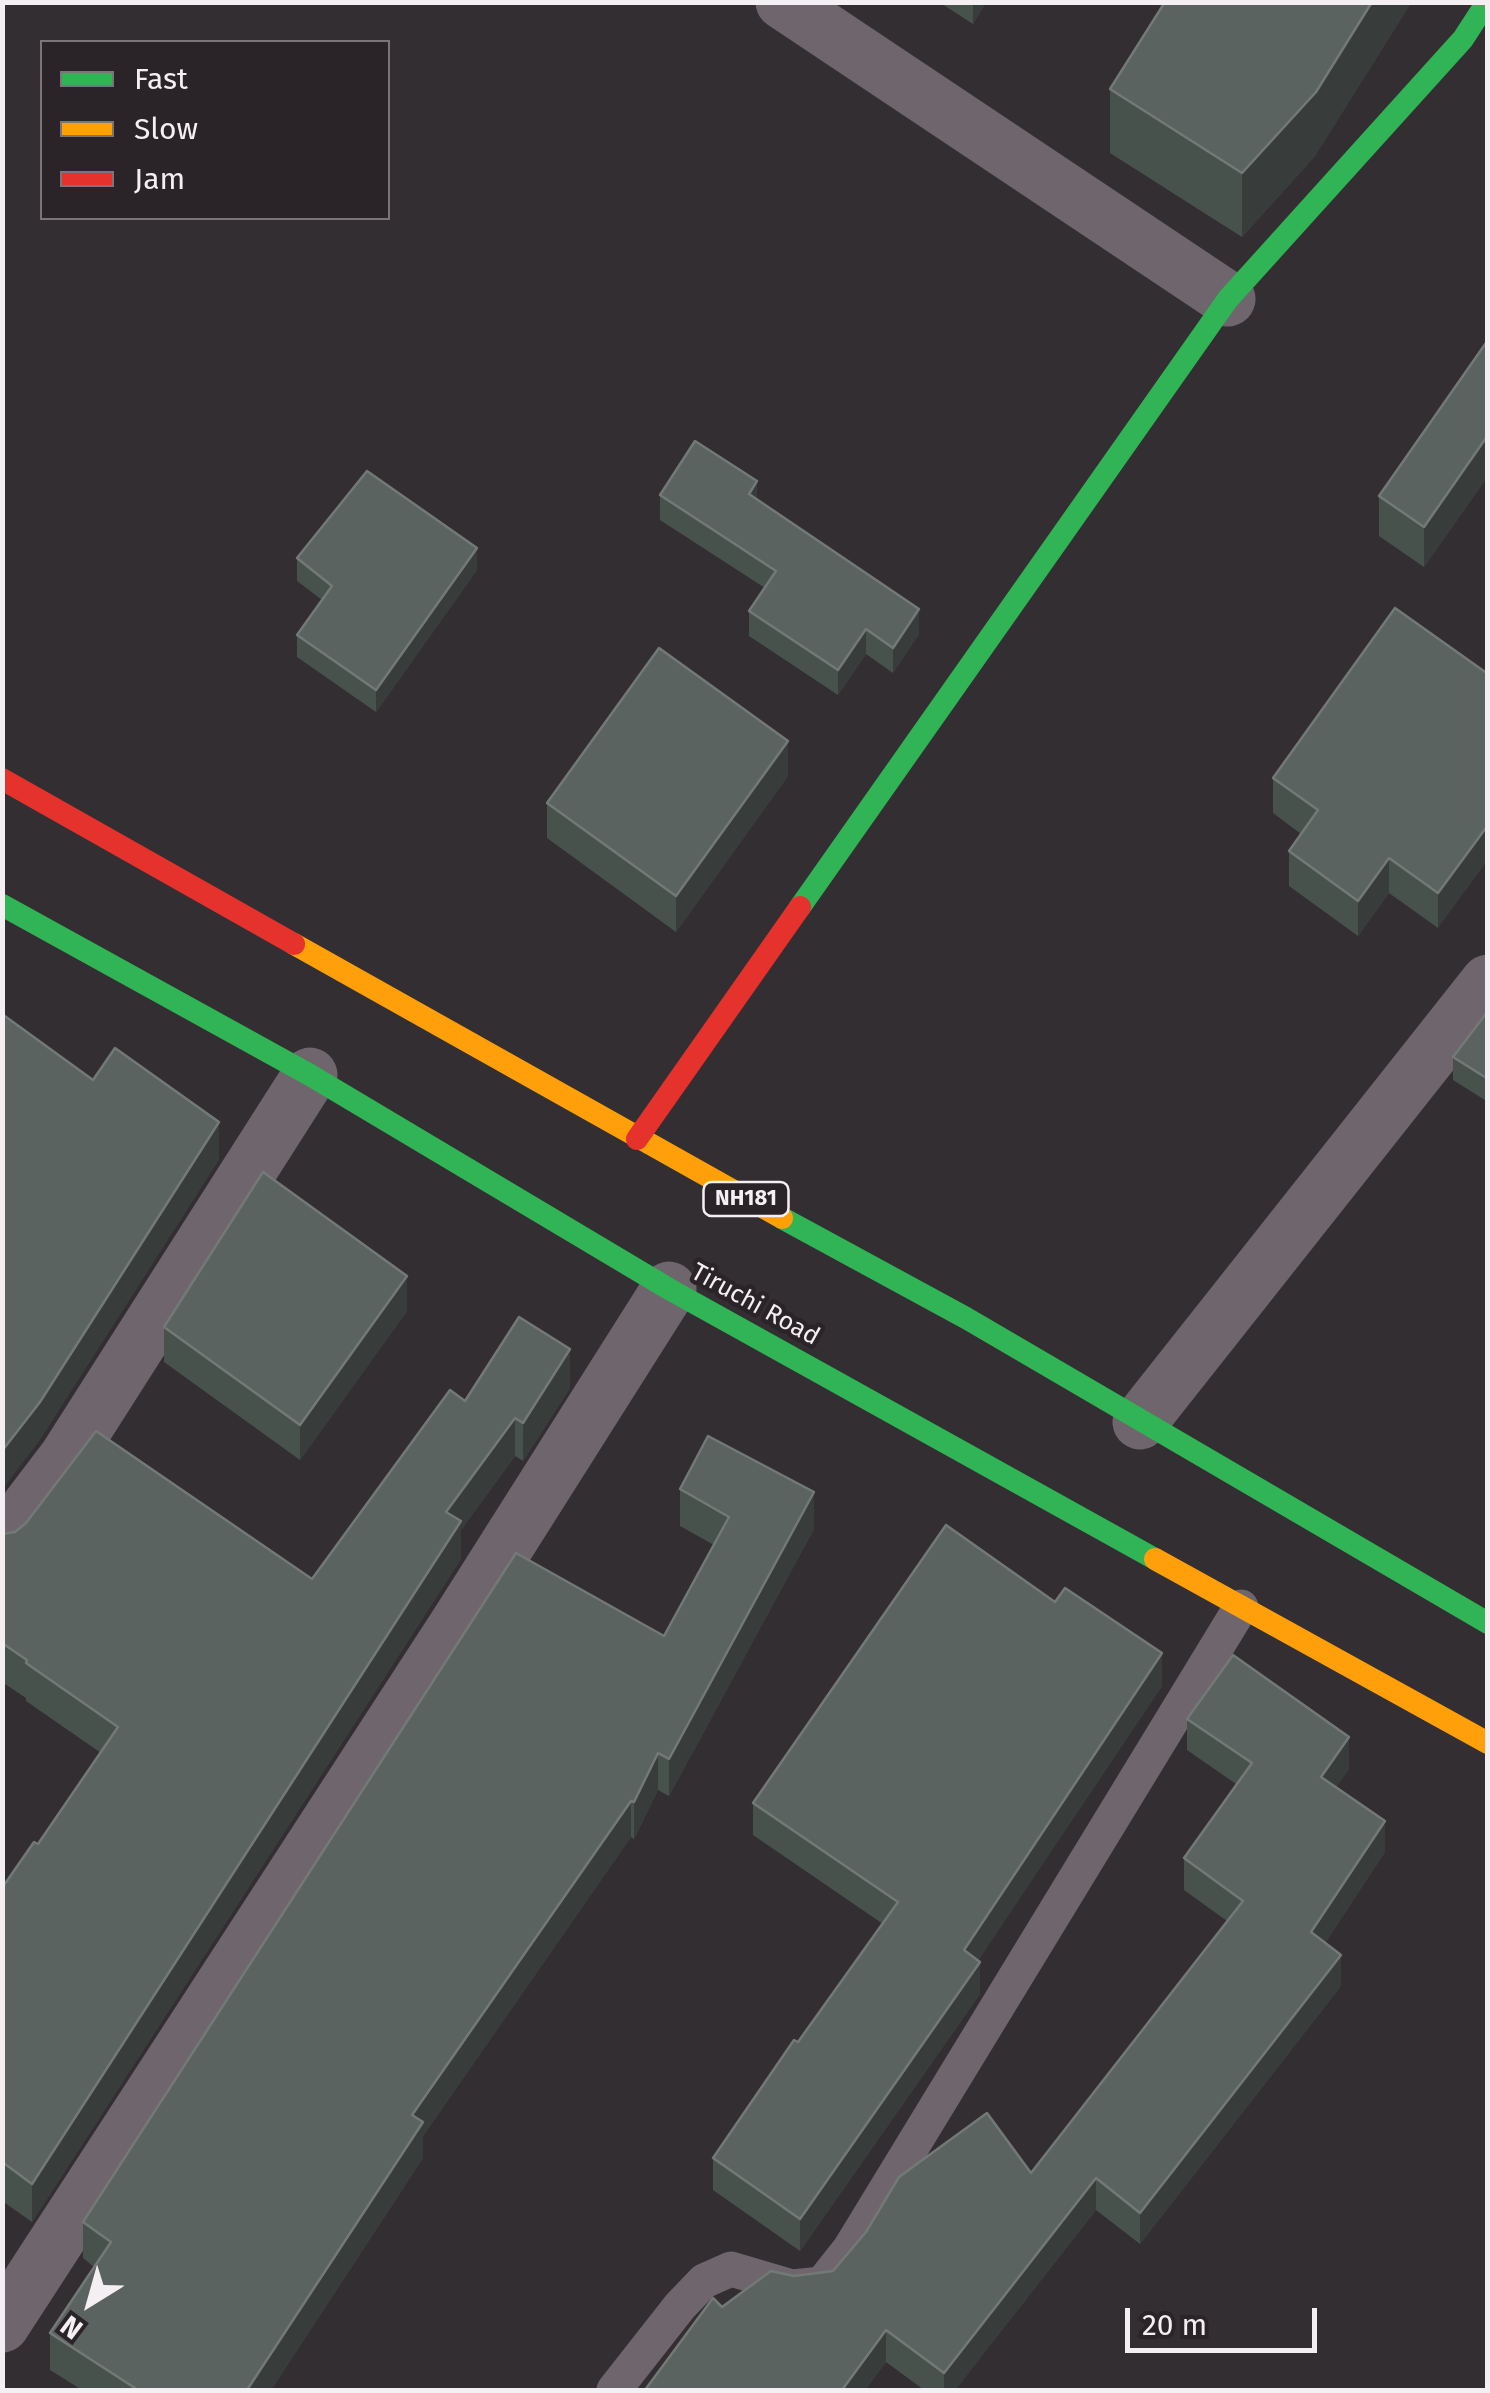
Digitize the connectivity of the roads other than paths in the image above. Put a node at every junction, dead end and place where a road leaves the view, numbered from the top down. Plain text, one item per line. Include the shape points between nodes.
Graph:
1 (783, 2) edge
2 (1488, 2) edge
3 (1228, 299) junction
4 (2, 779) edge
5 (2, 905) edge
6 (1488, 982) edge
7 (310, 1075) junction
8 (637, 1139) junction
9 (670, 1289) junction
10 (1140, 1422) junction
11 (2, 1542) edge
12 (1242, 1606) junction
13 (1488, 1623) edge
14 (1488, 1744) edge
15 (2, 2324) edge
16 (614, 2390) edge

1 - 3 street
2 - 3 main road via 1463,39
3 - 8 main road
4 - 8 main road, NH181
5 - 7 main road, Tiruchi Road
6 - 10 street
7 - 9 main road, Tiruchi Road
7 - 11 street via 66,1458
8 - 10 main road, NH181 via 966,1318
9 - 12 main road, Tiruchi Road
9 - 15 street
10 - 13 main road, NH181
12 - 14 main road, Tiruchi Road
12 - 16 lane via 822,2284 792,2287 732,2269 704,2281

